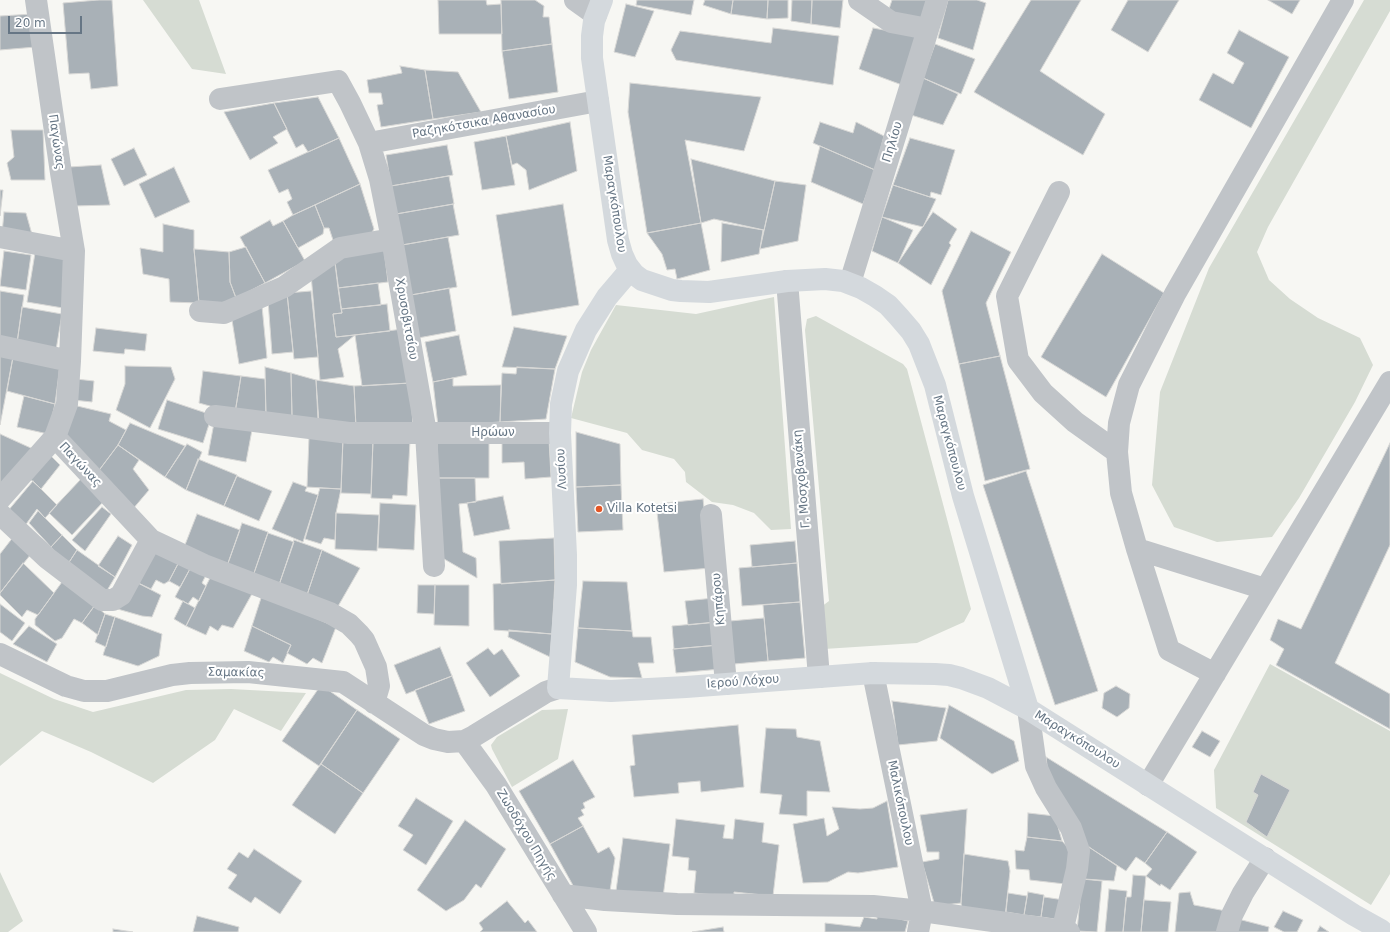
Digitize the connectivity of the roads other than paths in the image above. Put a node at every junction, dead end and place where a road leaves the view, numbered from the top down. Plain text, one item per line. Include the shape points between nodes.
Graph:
1 (36, 0) edge
2 (575, 0) edge
3 (859, 0) edge
4 (937, 0) edge
5 (1343, 0) edge
6 (599, 7) edge
7 (928, 29) junction
8 (220, 99) dead end
9 (598, 101) junction
10 (369, 143) junction
11 (1059, 192) dead end
12 (0, 236) edge
13 (392, 239) junction
14 (74, 251) junction
15 (630, 270) junction
16 (787, 281) junction
17 (850, 283) junction
18 (200, 311) dead end
19 (0, 346) edge
20 (70, 361) junction
21 (1389, 385) edge
22 (215, 416) dead end
23 (426, 433) junction
24 (560, 433) junction
25 (55, 437) junction
26 (1117, 452) junction
27 (0, 499) edge
28 (0, 514) edge
29 (711, 515) dead end
30 (151, 540) junction
31 (1137, 549) junction
32 (434, 566) dead end
33 (1265, 589) junction
34 (0, 654) edge
35 (873, 673) junction
36 (1215, 674) junction
37 (818, 677) junction
38 (726, 684) junction
39 (558, 688) junction
40 (374, 703) junction
41 (1028, 709) junction
42 (464, 741) junction
43 (1148, 785) junction
44 (1265, 858) junction
45 (563, 895) junction
46 (922, 911) junction
47 (1384, 927) edge
48 (586, 932) edge
49 (918, 932) edge
50 (1064, 932) edge
51 (1227, 932) edge

1 - 14 street, Παγώνας
2 - 6 street
3 - 7 street via 890,22
4 - 7 street, Πηλίου
5 - 26 street via 1175,294 1129,385 1119,423
6 - 9 main road, Μαραγκόπουλου via 592,36 592,58
7 - 17 street, Πηλίου
8 - 10 street, Χρυσοβιτσίου via 338,81
9 - 10 street, Ραζηκότσικα Αθανασίου
9 - 15 main road, Μαραγκόπουλου via 618,240 623,259
10 - 13 street, Χρυσοβιτσίου via 380,179
11 - 26 street via 1007,296 1018,360 1044,393 1075,422
12 - 14 street
13 - 18 street via 340,248 284,287 224,313
13 - 23 street, Χρυσοβιτσίου
14 - 20 street, Παγώνας
15 - 16 main road, Μαραγκόπουλου via 649,282 672,290 689,292 709,292
15 - 24 main road, Λυσίου via 607,297 577,348 564,387
16 - 17 main road, Μαραγκόπουλου via 825,279
16 - 37 street, Γ. Μοσχοβανάκη
17 - 41 main road, Μαραγκόπουλου via 875,296 894,311 919,344 934,385 963,496
19 - 20 street
20 - 25 street, Παγώνας via 67,404
21 - 33 street
22 - 23 street, Ηρώων via 348,433
23 - 24 street, Ηρώων
23 - 32 street, Χρυσοβιτσίου
24 - 39 main road, Λυσίου via 566,585
25 - 27 street
25 - 30 street, Παγώνας
26 - 31 street via 1121,493
28 - 30 street via 47,558 102,600 113,600 121,595
29 - 38 street, Κηπάρου
30 - 40 street, Παγώνας via 204,565 330,613 349,624 364,640 376,667 379,686
31 - 33 street
31 - 36 street via 1169,650
33 - 36 street
34 - 40 street, Σαμακίας via 66,686 84,691 107,691 180,674 248,672 343,682
35 - 37 main road, Ιερού Λόχου
35 - 41 main road, Ιερού Λόχου via 949,675 983,686
35 - 46 street, Μαλικόπουλου
36 - 43 street
37 - 38 main road, Ιερού Λόχου
38 - 39 main road, Ιερού Λόχου via 611,691
39 - 42 street, Ιερού Λόχου via 546,692
40 - 42 street, Σαμακίας via 434,739 448,742
41 - 43 main road, Μαραγκόπουλου
41 - 50 street via 1036,766 1046,788 1071,828 1079,850
42 - 45 street, Ζωοδόχου Πηγής via 496,785
43 - 44 main road, Μαραγκόπουλου
44 - 47 main road, Μαραγκόπουλου via 1354,915
44 - 51 street via 1242,893
45 - 46 street via 677,904 865,906
45 - 48 street, Ζωοδόχου Πηγής
46 - 49 street, Μαλικόπουλου
46 - 50 street

